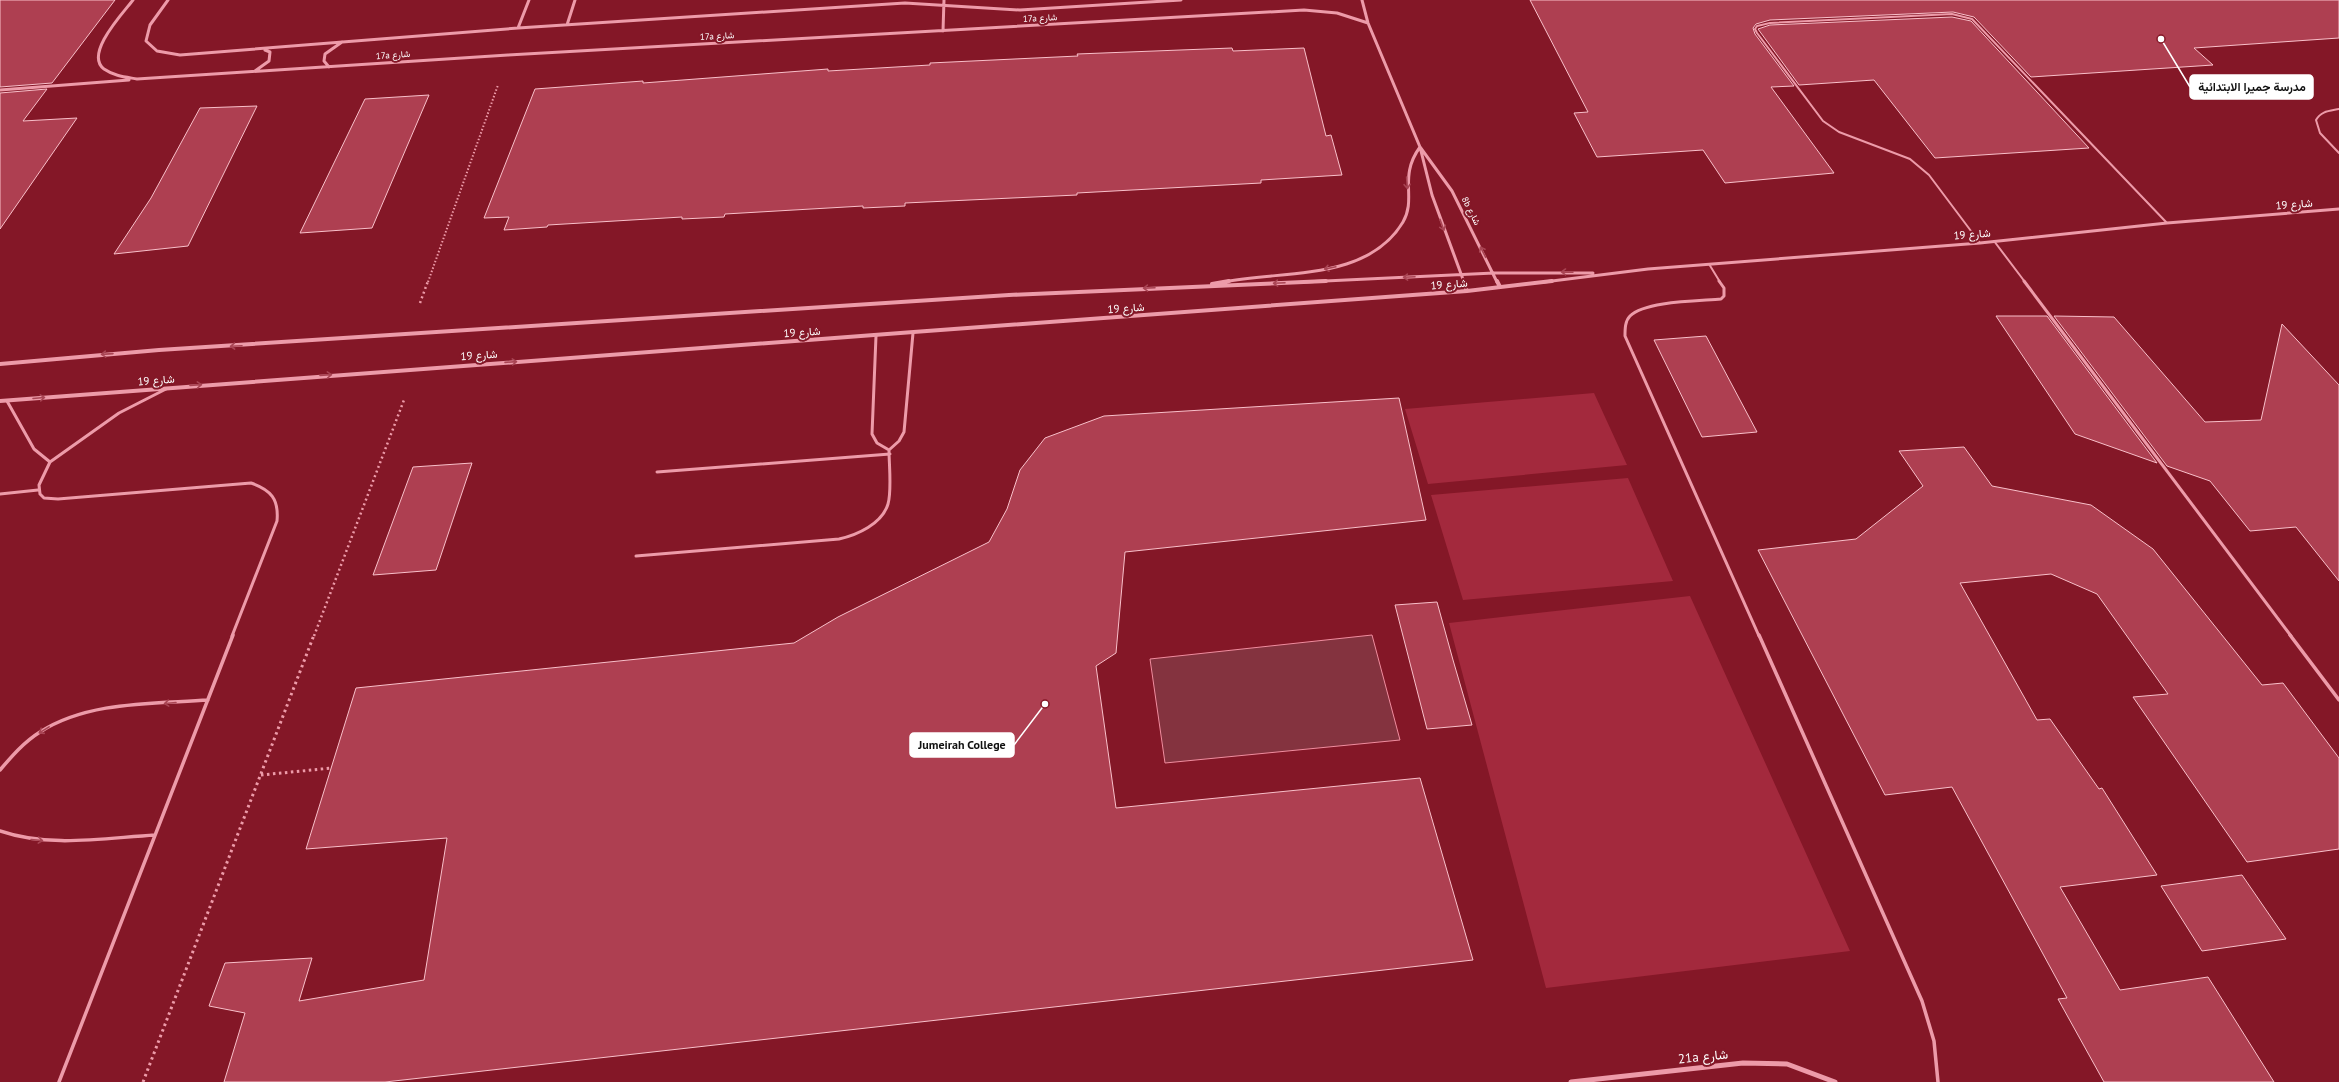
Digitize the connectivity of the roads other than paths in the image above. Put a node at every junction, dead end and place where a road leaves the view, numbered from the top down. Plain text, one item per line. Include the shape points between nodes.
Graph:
1 (133, 0) edge
2 (168, 0) edge
3 (528, 0) edge
4 (575, 0) edge
5 (944, 0) edge
6 (1181, 0) edge
7 (1362, 0) edge
8 (944, 6) junction
9 (1368, 23) junction
10 (567, 24) junction
11 (518, 28) junction
12 (943, 31) junction
13 (344, 41) junction
14 (263, 49) junction
15 (328, 67) junction
16 (253, 72) junction
17 (138, 79) junction
18 (0, 90) edge
19 (2339, 109) edge
20 (1420, 147) junction
21 (2339, 153) edge
22 (2339, 209) edge
23 (2167, 223) junction
24 (1994, 241) junction
25 (1980, 242) junction
26 (1709, 264) junction
27 (1494, 273) junction
28 (1606, 274) junction
29 (1461, 275) junction
30 (1204, 286) junction
31 (1500, 287) junction
32 (1467, 291) junction
33 (913, 333) junction
34 (876, 336) junction
35 (0, 364) edge
36 (168, 388) junction
37 (0, 401) edge
38 (7, 401) junction
39 (889, 450) junction
40 (890, 454) junction
41 (50, 462) junction
42 (657, 472) dead end
43 (38, 490) junction
44 (0, 494) edge
45 (636, 556) dead end
46 (208, 700) junction
47 (2339, 700) edge
48 (0, 770) edge
49 (0, 830) edge
50 (156, 835) junction
51 (59, 1082) edge
52 (1571, 1082) edge
53 (1835, 1082) edge
54 (1938, 1082) edge

1 - 17 street, 17a شارع via 105,37 97,55 102,69 123,78
2 - 14 street, 17a شارع via 145,34 146,41 157,51 167,54
3 - 11 street
4 - 10 street
5 - 8 street
6 - 8 street, 17a شارع via 1026,10
7 - 9 street, 8b شارع
8 - 10 street, 17a شارع via 905,3
8 - 12 street
9 - 12 street, 17a شارع via 1336,14 1304,10
9 - 20 street, 8b شارع
10 - 11 street, 17a شارع
11 - 13 street, 17a شارع
12 - 15 street, 17a شارع via 508,54
13 - 14 street, 17a شارع
13 - 15 street via 325,54 324,61
14 - 16 street via 270,52 270,62
15 - 16 street, 17a شارع
16 - 17 street, 17a شارع
17 - 18 street
19 - 21 lane via 2321,113 2316,119 2315,127 2320,136
27 -> 20 street, 8b شارع via 1452,191
20 -> 29 street, 8b شارع via 1430,190
20 -> 30 street via 1413,154 1407,172 1409,199 1404,222 1374,251 1354,261 1325,269 1246,276
22 - 23 street, شارع 19
23 - 24 street, شارع 19
23 - 25 lane via 1972,19 1952,14 1770,23 1755,29 1823,122 1839,132 1894,152 1921,168
24 - 25 street, شارع 19
24 - 47 lane
25 - 26 street, شارع 19
26 - 28 street, شارع 19
26 - 54 lane via 1724,288 1724,296 1721,299 1645,307 1634,311 1626,318 1625,336 1922,1001 1934,1040
28 -> 27 street, شارع 19
27 - 29 street, شارع 19
27 - 31 street, 8b شارع
28 - 31 street, شارع 19
29 -> 30 street, شارع 19
29 - 32 street, 8b شارع
30 -> 35 street, شارع 19 via 1009,295 159,350
31 - 32 street, شارع 19
32 - 33 street, شارع 19
33 - 34 street, شارع 19
33 - 39 lane via 904,432 899,442
36 -> 34 street, شارع 19
34 - 39 lane via 872,434 877,443
38 -> 36 street, شارع 19
36 - 41 lane via 119,413
37 - 38 street, شارع 19
38 - 41 lane via 34,449
39 - 40 lane
40 - 42 lane
40 - 45 lane via 888,503 876,522 852,536
41 - 43 lane
43 - 44 lane
43 - 46 lane via 44,498 58,499 251,483 265,488 275,496 279,507 273,536
46 -> 48 lane via 100,710 72,716 44,730 19,749
46 - 50 lane
49 -> 50 lane via 20,838 44,841
50 - 51 lane
52 - 53 street, 21a شارع via 1743,1063 1787,1064

